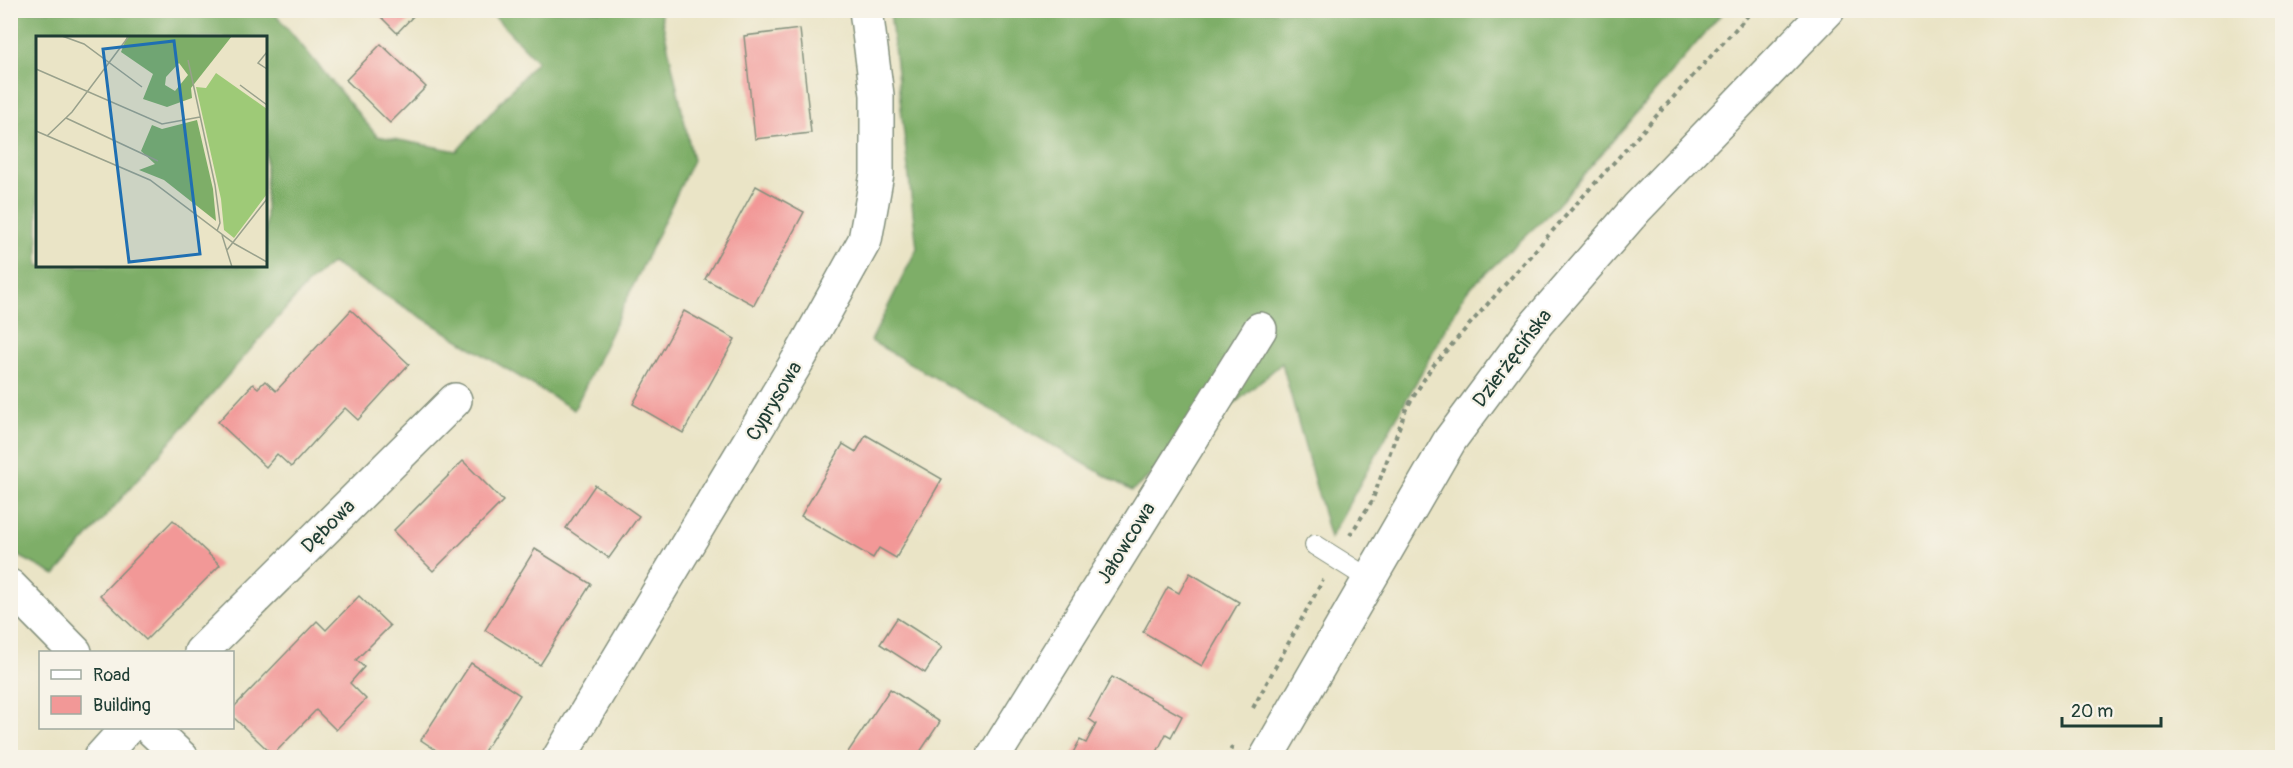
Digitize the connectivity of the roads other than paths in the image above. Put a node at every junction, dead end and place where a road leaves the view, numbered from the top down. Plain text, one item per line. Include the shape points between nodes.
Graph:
1 (866, 10) edge
2 (1828, 10) edge
3 (1260, 329) dead end
4 (455, 400) dead end
5 (1315, 545) dead end
6 (1369, 579) junction
7 (10, 586) edge
8 (74, 651) edge
9 (202, 651) edge
10 (126, 729) edge
11 (151, 729) edge
12 (100, 758) edge
13 (182, 758) edge
14 (559, 758) edge
15 (993, 758) edge
16 (1266, 758) edge

1 - 14 street, Cyprysowa via 877,107 877,174 865,240 801,355
2 - 6 street, Dzierżęcińska via 1637,208 1538,323 1450,440
3 - 15 street, Jałowcowa
4 - 9 street, Dębowa
5 - 6 lane
6 - 16 street, Dzierżęcińska
7 - 8 street
10 - 12 street
11 - 13 street

